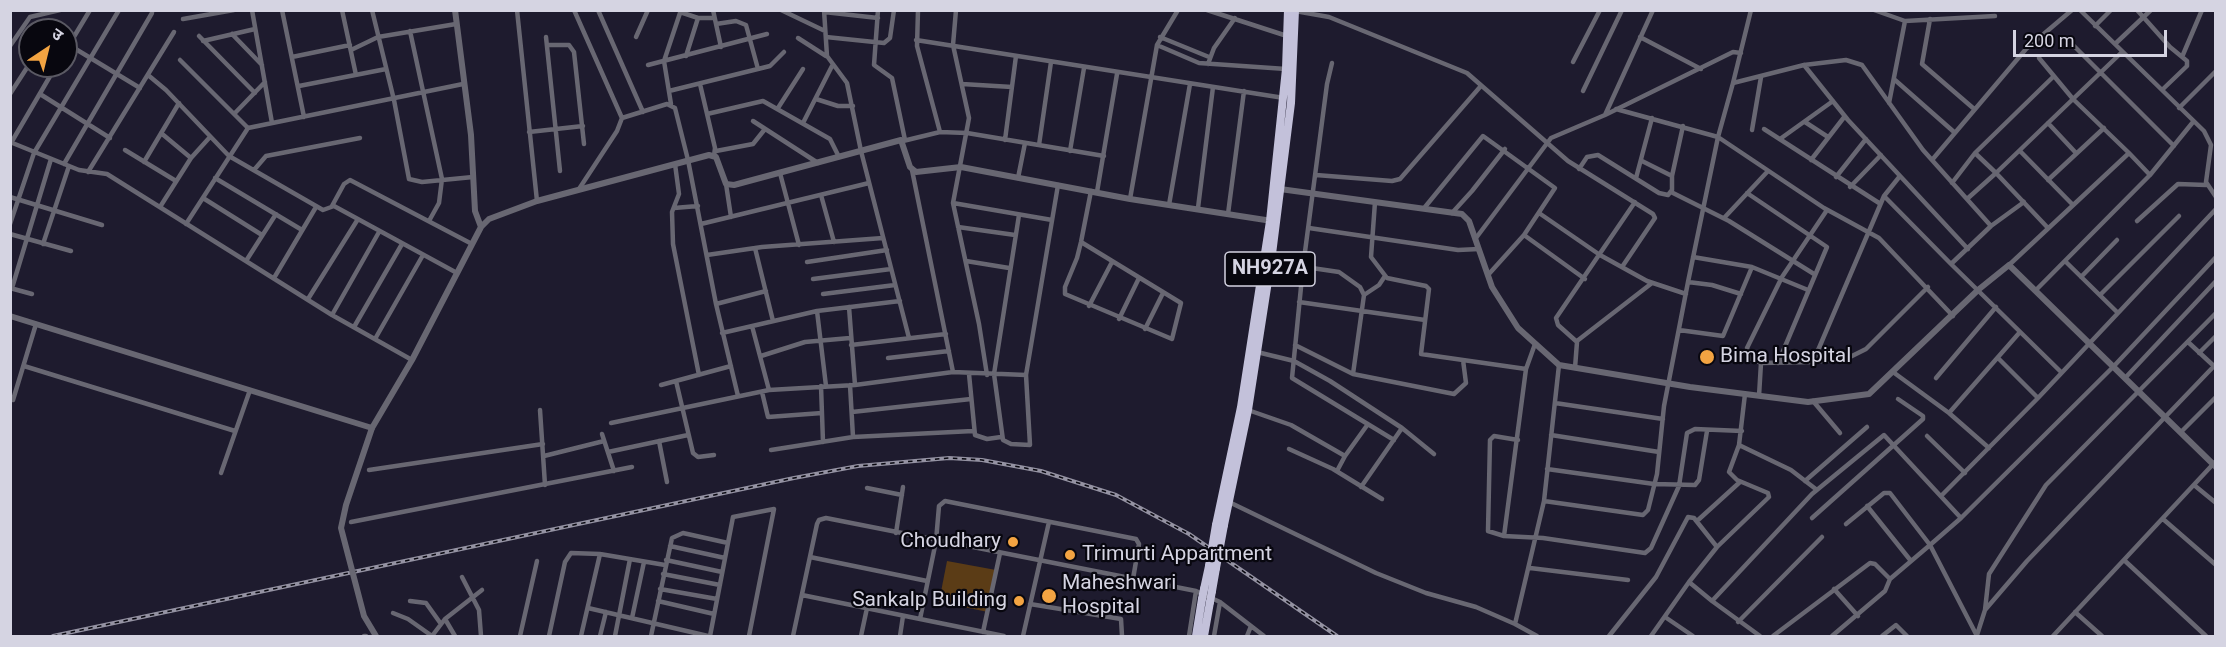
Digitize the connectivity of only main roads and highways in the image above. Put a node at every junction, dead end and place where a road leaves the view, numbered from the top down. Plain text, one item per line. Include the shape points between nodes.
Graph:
1 (1288, 10) edge
2 (1295, 11) edge
3 (1291, 28) junction
4 (1290, 42) junction
5 (1273, 221) junction
6 (1220, 525) junction
7 (1206, 600) junction
8 (1196, 636) edge
9 (1204, 636) edge

1 - 3 highway, NH927A
2 - 3 highway, NH927A
3 - 4 highway, NH927A
4 - 5 highway, NH927A
4 - 5 highway, NH927A via 1291,103
5 - 6 highway, NH927A
5 - 6 highway, NH927A via 1271,262 1248,410 1229,502
6 - 7 highway, NH927A, bridge via 1204,590
7 - 8 highway, NH927A
7 - 9 highway, NH927A

